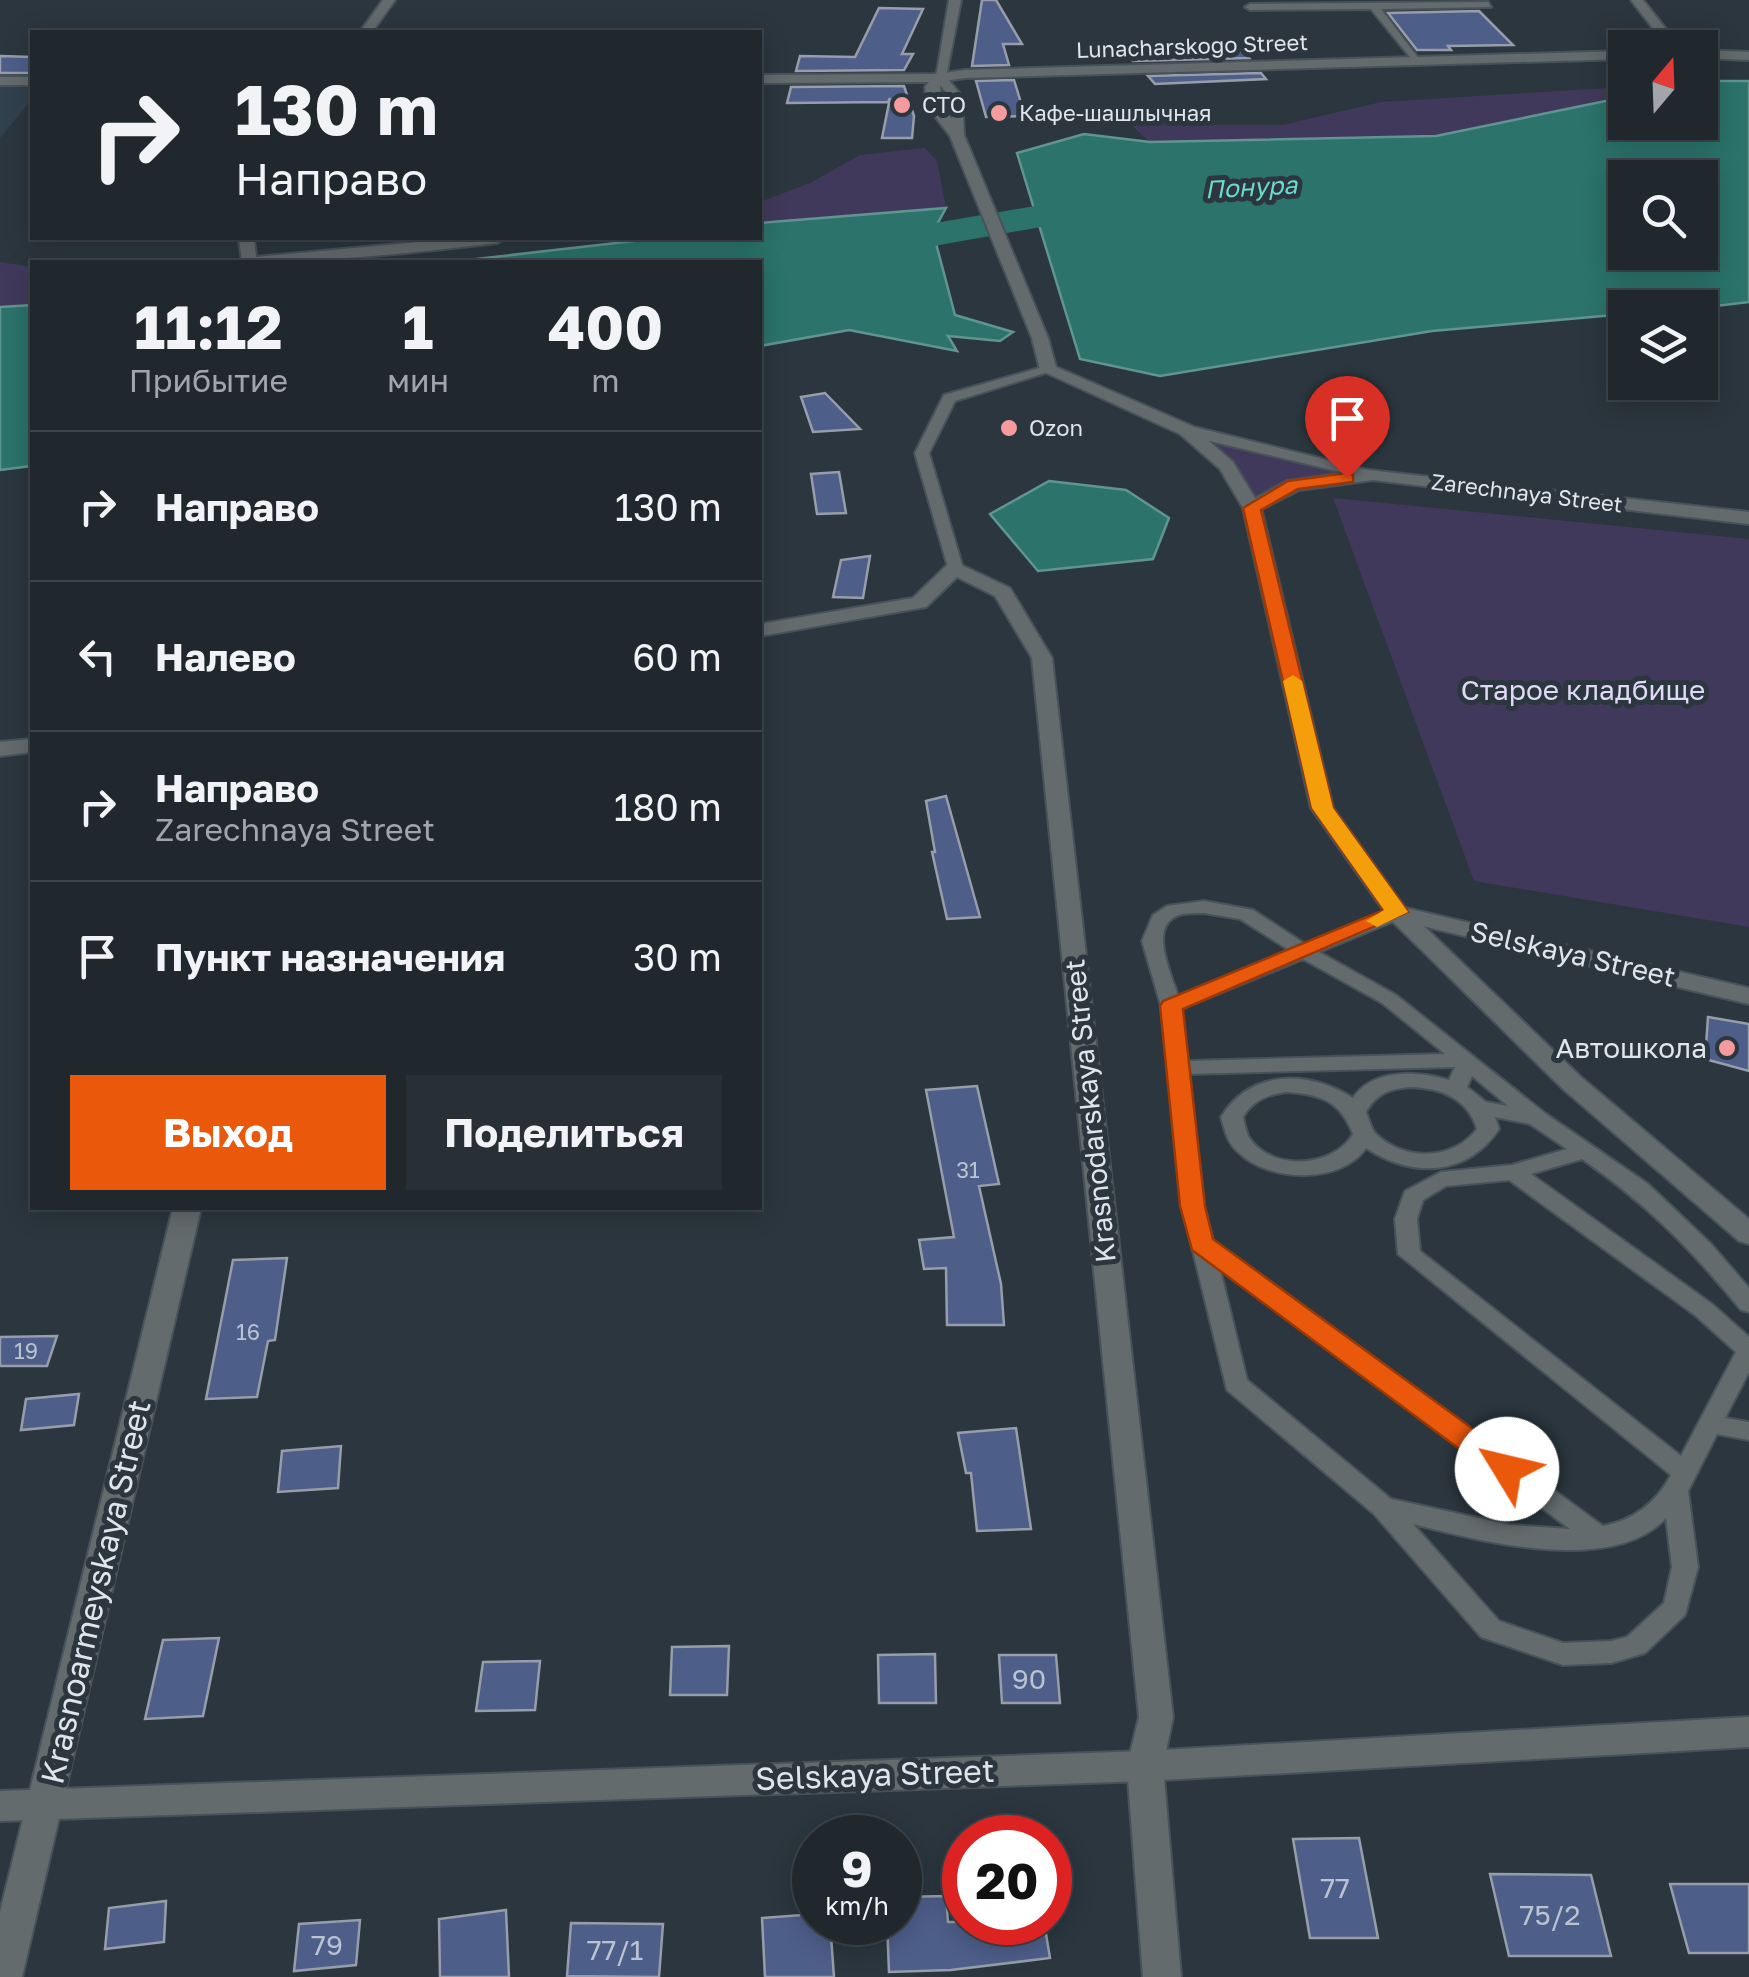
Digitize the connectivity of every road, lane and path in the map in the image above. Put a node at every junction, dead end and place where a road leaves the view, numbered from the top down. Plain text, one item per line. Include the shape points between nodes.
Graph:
1 (388, 0) edge
2 (955, 0) edge
3 (1637, 0) edge
4 (1488, 5) dead end
5 (1374, 6) junction
6 (1250, 7) dead end
7 (367, 30) edge
8 (1661, 30) edge
9 (1718, 55) edge
10 (1608, 56) edge
11 (1749, 56) edge
12 (1414, 59) junction
13 (938, 78) junction
14 (762, 80) edge
15 (0, 81) edge
16 (30, 81) edge
17 (957, 135) junction
18 (481, 240) edge
19 (275, 260) edge
20 (1048, 370) junction
21 (1186, 430) junction
22 (1373, 475) junction
23 (1252, 508) junction
24 (1749, 518) edge
25 (955, 568) junction
26 (762, 630) edge
27 (30, 746) edge
28 (0, 749) edge
29 (1397, 912) junction
30 (1303, 952) junction
31 (1749, 996) edge
32 (1171, 1006) junction
33 (1468, 1060) junction
34 (1178, 1068) junction
35 (1455, 1091) junction
36 (1479, 1106) junction
37 (1355, 1112) junction
38 (1538, 1119) junction
39 (1363, 1135) junction
40 (1586, 1151) junction
41 (1513, 1172) junction
42 (188, 1210) edge
43 (1749, 1234) edge
44 (1201, 1244) junction
45 (1749, 1304) edge
46 (1749, 1350) edge
47 (1710, 1424) junction
48 (1749, 1431) edge
49 (1680, 1482) junction
50 (1383, 1507) junction
51 (1599, 1536) junction
52 (1749, 1732) edge
53 (1145, 1766) junction
54 (45, 1804) junction
55 (0, 1806) edge
56 (3, 1977) edge
57 (1162, 1977) edge

1 - 7 street
2 - 13 street
3 - 8 street
4 - 5 lane
5 - 6 lane
5 - 12 lane
9 - 11 street
10 - 12 street, Lunacharskogo Street
12 - 13 street, Lunacharskogo Street
13 - 14 street, Lunacharskogo Street
13 - 17 street via 952,86 960,105
13 - 17 street via 934,106
15 - 16 street
17 - 20 street
18 - 19 street
20 - 21 street
20 - 25 lane via 949,398 922,452
21 - 22 street
21 - 23 street via 1227,466
22 - 23 street, Zarechnaya Street via 1294,485
22 - 24 street, Zarechnaya Street
23 - 29 street via 1322,808
25 - 26 street via 919,602
25 - 53 street, Krasnodarskaya Street via 1003,592 1042,658 1156,1717
27 - 28 street
29 - 30 lane
29 - 31 street, Selskaya Street
29 - 43 street via 1572,1083
30 - 32 lane
30 - 32 lane via 1246,914 1204,906 1174,910 1160,919 1152,940
30 - 33 lane via 1390,998
32 - 34 lane
33 - 34 lane
33 - 35 lane
33 - 38 lane
34 - 44 lane
35 - 36 lane
35 - 37 lane via 1425,1080 1390,1082 1367,1094
36 - 38 lane
36 - 39 lane via 1488,1129 1478,1148 1455,1160 1419,1162
37 - 39 lane
37 - 39 lane via 1302,1086 1267,1088 1244,1099 1232,1117 1238,1140 1261,1158 1292,1168 1328,1166 1352,1154
38 - 40 lane
40 - 41 lane
40 - 45 lane via 1640,1189
41 - 46 lane
41 - 49 lane via 1441,1180 1413,1196 1406,1218 1408,1254
42 - 54 street, Krasnoarmeyskaya Street
44 - 50 lane via 1236,1384
44 - 51 lane
46 - 47 lane
47 - 48 lane
47 - 49 lane
49 - 50 lane via 1685,1566 1676,1608 1636,1645 1611,1652 1564,1654 1490,1629
49 - 51 lane via 1640,1527
50 - 51 lane via 1510,1534
52 - 53 street, Selskaya Street
53 - 54 street, Selskaya Street
53 - 57 street, Krasnodarskaya Street
54 - 55 street, Selskaya Street
54 - 56 street, Krasnoarmeyskaya Street

